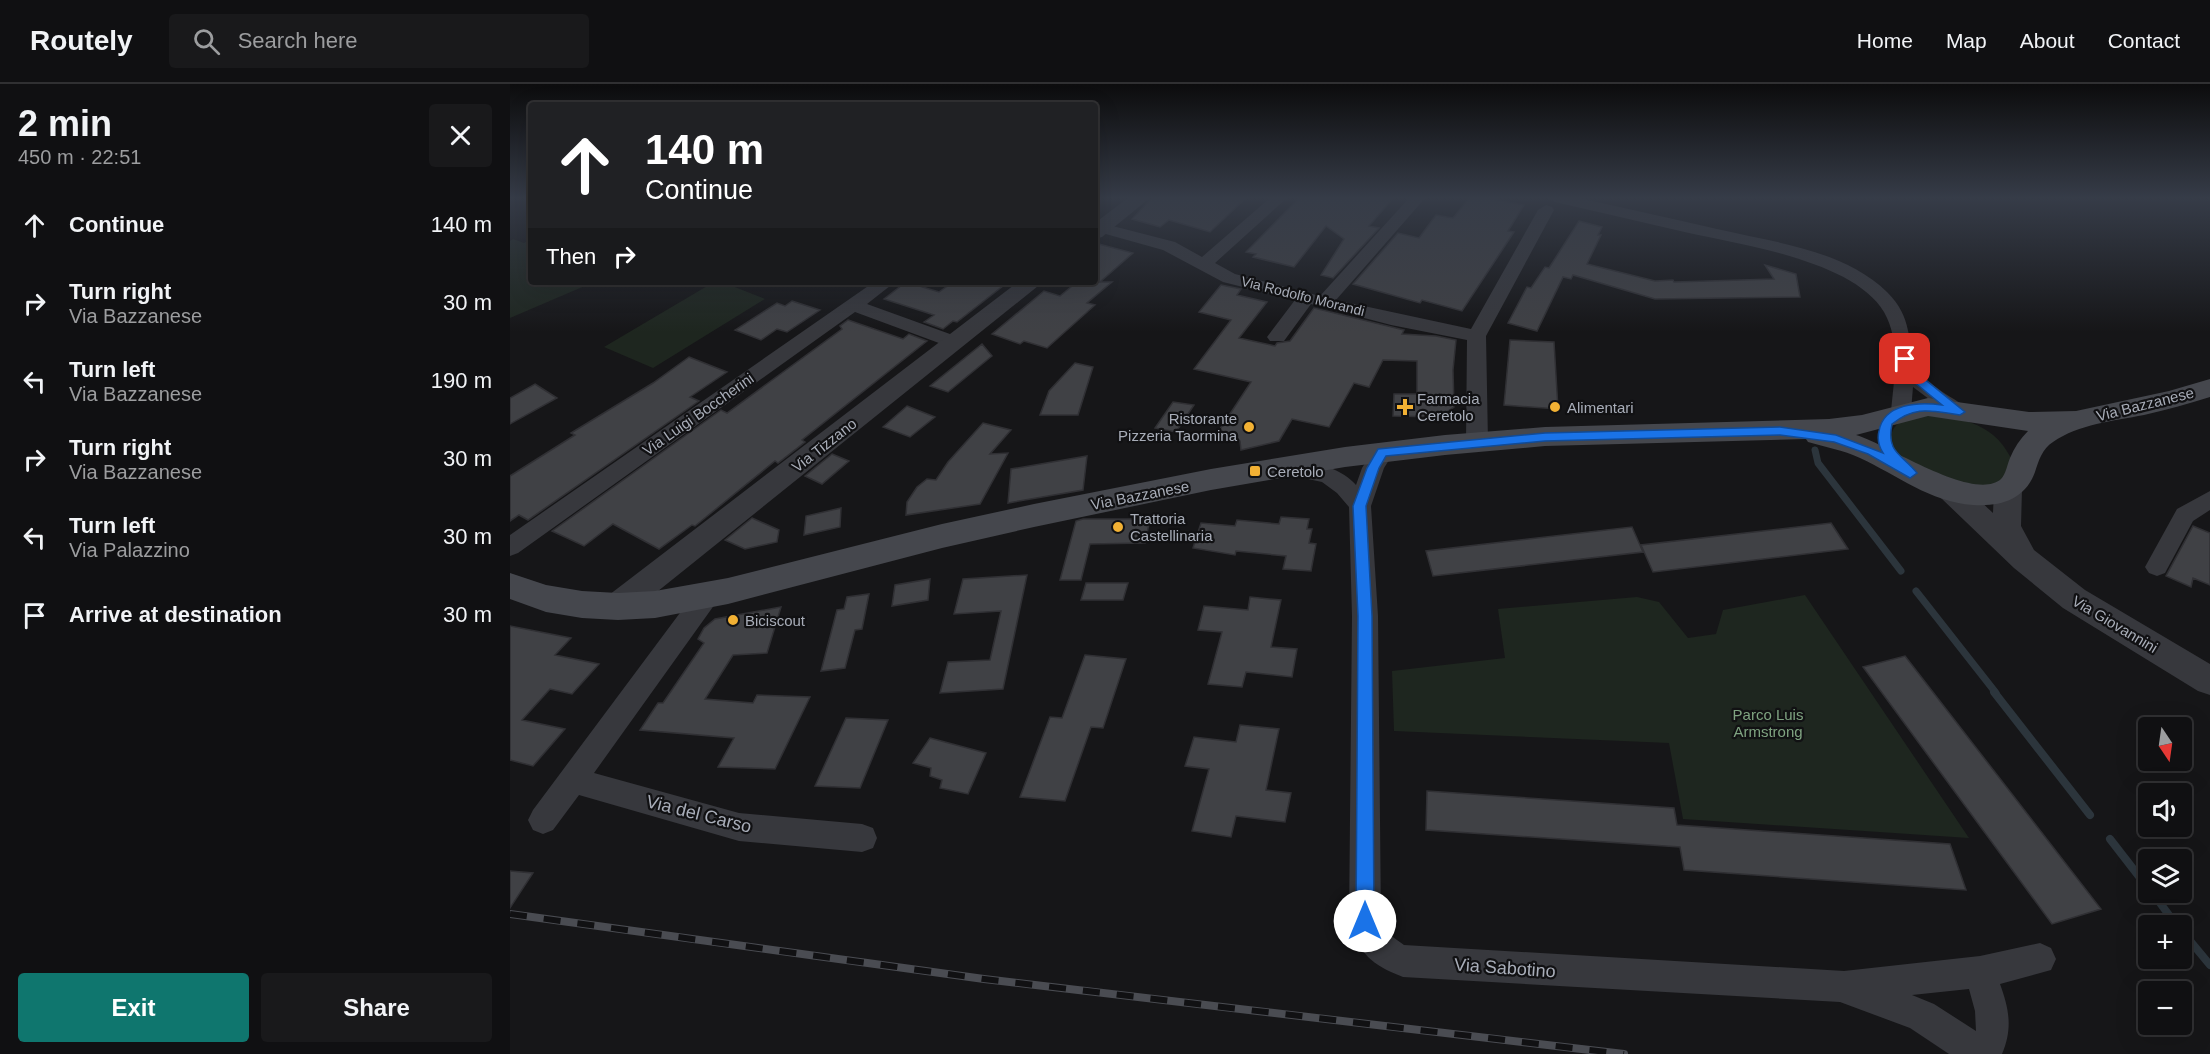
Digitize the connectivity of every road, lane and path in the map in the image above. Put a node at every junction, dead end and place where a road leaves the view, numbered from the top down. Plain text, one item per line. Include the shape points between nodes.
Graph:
1 (1151, 242) edge
2 (1228, 242) edge
3 (1372, 242) edge
4 (1529, 242) edge
5 (1745, 242) edge
6 (1204, 264) junction
7 (882, 285) edge
8 (1028, 285) edge
9 (1316, 299) junction
10 (852, 305) junction
11 (1477, 336) junction
12 (1277, 337) dead end
13 (954, 342) junction
14 (1905, 359) junction
15 (2210, 388) edge
16 (1960, 412) junction
17 (1896, 414) junction
18 (2080, 420) junction
19 (1780, 431) junction
20 (1477, 442) junction
21 (1383, 452) junction
22 (1349, 457) junction
23 (1282, 467) junction
24 (1910, 473) junction
25 (2016, 479) junction
26 (1951, 492) junction
27 (2210, 499) edge
28 (1357, 501) junction
29 (510, 547) edge
30 (2025, 560) junction
31 (2157, 567) dead end
32 (510, 586) edge
33 (706, 597) junction
34 (616, 608) junction
35 (2210, 681) edge
36 (573, 780) junction
37 (543, 820) dead end
38 (862, 838) dead end
39 (2040, 960) dead end
40 (1980, 972) junction
41 (1840, 986) junction

1 - 6 street, Via Rodolfo Morandi via 1169,246
2 - 6 street
3 - 9 street
4 - 11 street
5 - 14 street via 1793,252 1860,280 1890,307 1904,341
6 - 9 street, Via Rodolfo Morandi via 1229,278
7 - 10 street, Via Luigi Boccherini
8 - 13 street, Via Tizzano
9 - 11 street, Via Rodolfo Morandi
9 - 12 street
10 - 13 street
10 - 29 street, Via Luigi Boccherini
11 - 20 street
13 - 34 street, Via Tizzano
14 - 16 street via 1918,379
14 - 17 street
15 - 18 main road, Via Bazzanese
16 - 17 main road, Via Bazzanese via 1928,407
16 - 18 main road, Via Bazzanese via 2029,422
16 - 25 main road, Via Bazzanese via 1988,423 2009,440 2017,450
17 - 19 main road, Via Bazzanese via 1854,425
17 - 24 main road, Via Bazzanese via 1883,430 1886,447
18 - 25 main road, Via Bazzanese via 2039,437 2028,449
19 - 20 main road, Via Bazzanese via 1610,434
19 - 24 main road, Via Bazzanese via 1836,439 1872,452
20 - 21 main road, Via Bazzanese
21 - 22 main road, Via Bazzanese
21 - 28 street
22 - 23 main road, Via Bazzanese
22 - 28 street, Via Sabotino
23 - 28 street via 1316,470 1332,476
23 - 33 main road, Via Bazzanese via 988,525
24 - 26 main road, Via Bazzanese
25 - 26 main road, Via Bazzanese via 1993,494
25 - 30 street via 2007,526
26 - 30 street, Via Giovannini
27 - 31 street via 2185,515
28 - 41 street, Via Sabotino via 1365,616 1365,921 1381,952 1413,962
30 - 35 street, Via Giovannini via 2098,616
32 - 34 main road, Via Bazzanese via 581,605
33 - 34 main road, Via Bazzanese
33 - 36 street
36 - 37 street
36 - 38 street, Via del Carso via 739,827
39 - 40 street
40 - 41 street
40 - 41 street, Via Sabotino via 1993,1015 1994,1035 1987,1049 1973,1048 1922,1016

